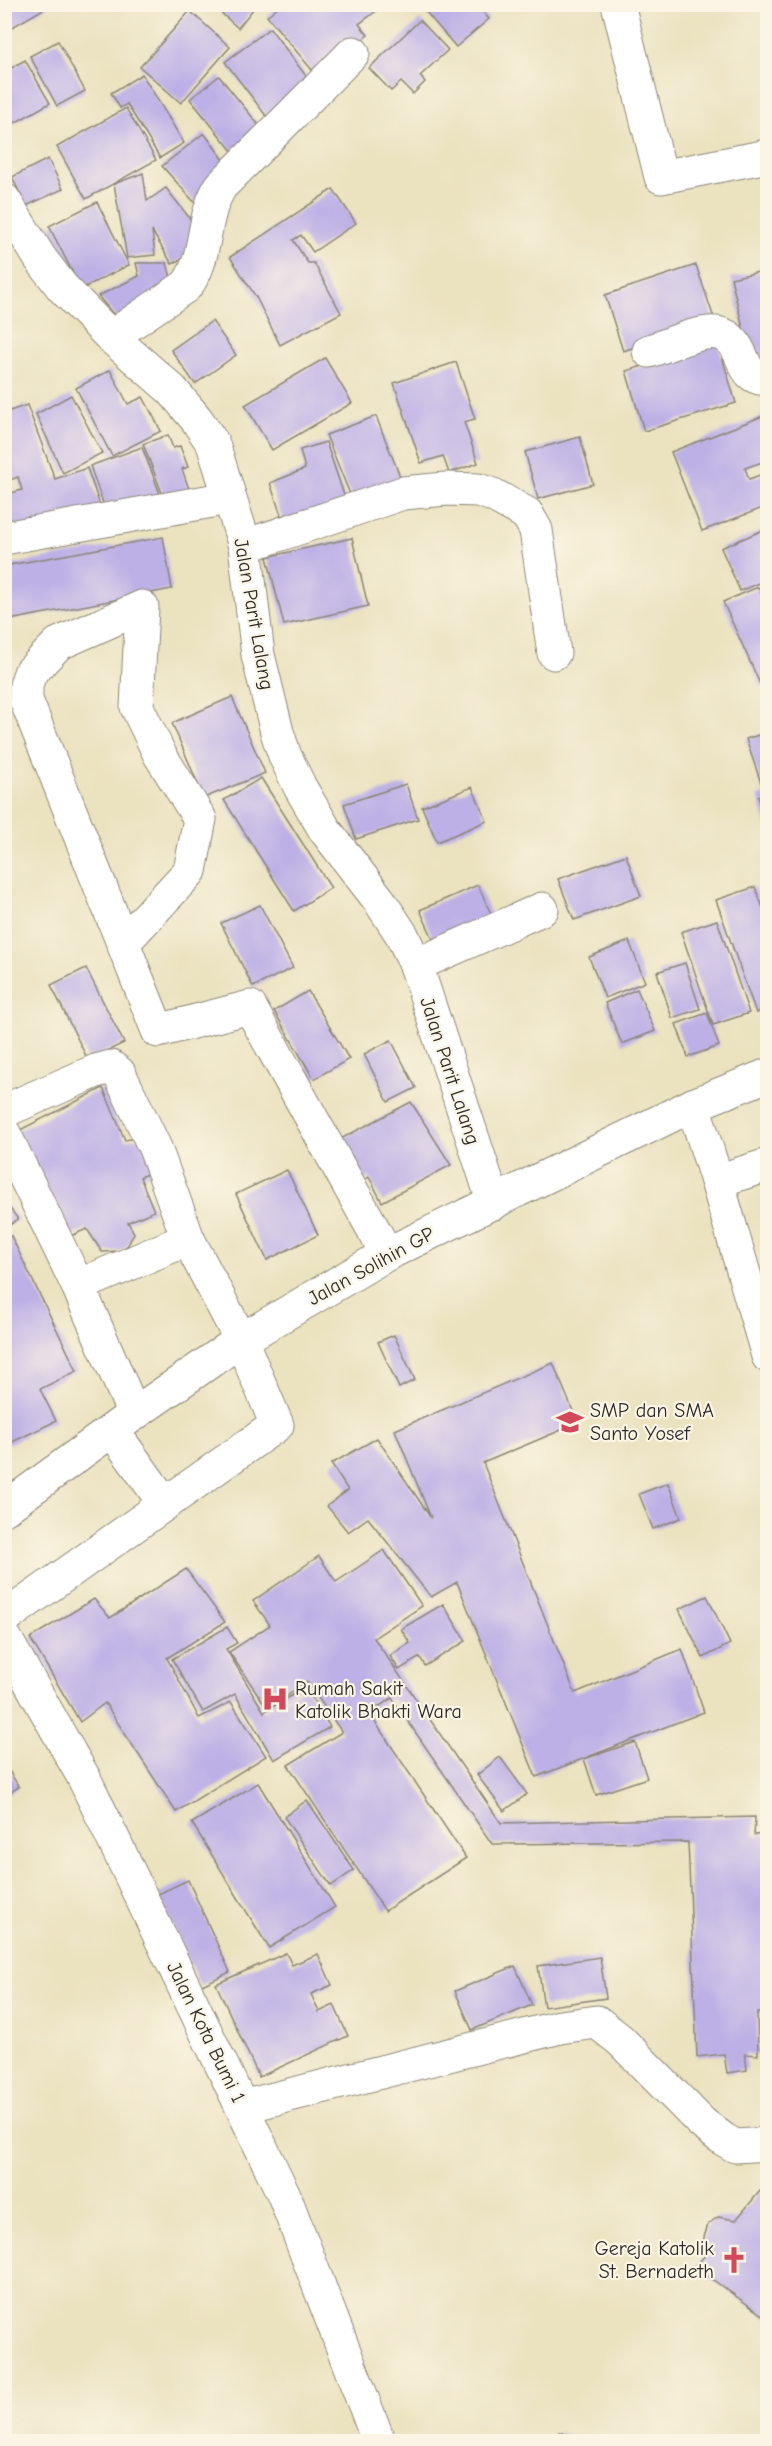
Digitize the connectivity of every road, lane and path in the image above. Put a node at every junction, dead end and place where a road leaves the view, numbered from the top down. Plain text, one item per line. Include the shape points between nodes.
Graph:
1 (628, 6) edge
2 (353, 53) dead end
3 (768, 156) edge
4 (6, 207) edge
5 (111, 337) junction
6 (649, 351) dead end
7 (768, 378) edge
8 (230, 498) junction
9 (4, 538) edge
10 (245, 546) junction
11 (554, 653) dead end
12 (542, 909) dead end
13 (123, 944) junction
14 (416, 965) junction
15 (768, 1075) edge
16 (693, 1105) junction
17 (4, 1111) edge
18 (4, 1133) edge
19 (768, 1165) edge
20 (717, 1181) junction
21 (494, 1203) junction
22 (188, 1239) junction
23 (387, 1254) junction
24 (78, 1286) junction
25 (241, 1340) junction
26 (768, 1356) edge
27 (123, 1422) junction
28 (165, 1504) junction
29 (4, 1509) edge
30 (4, 1618) edge
31 (4, 1636) edge
32 (242, 2107) junction
33 (768, 2144) edge
34 (379, 2442) edge

1 - 3 street via 661,177
2 - 5 street via 220,186 209,211 195,275 186,286
4 - 5 street, Jalan Parit Lalang via 62,287
5 - 8 street, Jalan Parit Lalang via 172,390 197,420 213,444
6 - 7 street via 719,333 736,344 751,375
8 - 9 street
8 - 10 street, Jalan Parit Lalang
10 - 11 street via 403,493 446,489 478,490 493,495 527,514 536,530
10 - 14 street, Jalan Parit Lalang via 258,655 285,756 325,830 379,900
12 - 14 street
13 - 13 street via 45,753 26,700 26,684 37,663 58,644 142,607 137,707 160,755 200,819 190,871
13 - 23 street via 158,1030 250,1007
14 - 21 street, Jalan Parit Lalang
15 - 16 street, Jalan Solihin GP
16 - 20 street
16 - 21 street, Jalan Solihin GP
17 - 22 street via 111,1067 119,1073 155,1148
18 - 24 street
19 - 20 street
20 - 26 street
21 - 23 street, Jalan Solihin GP
22 - 24 street
22 - 25 street
23 - 25 street, Jalan Solihin GP
24 - 27 street
25 - 27 street, Jalan Solihin GP
25 - 28 street via 277,1425
27 - 28 street
27 - 29 street, Jalan Solihin GP
28 - 30 street
31 - 32 street, Jalan Kota Bumi 1 via 84,1778
32 - 33 street via 560,2026 597,2022 620,2040 702,2124 723,2139 735,2146
32 - 34 street, Jalan Kota Bumi 1 via 284,2195

